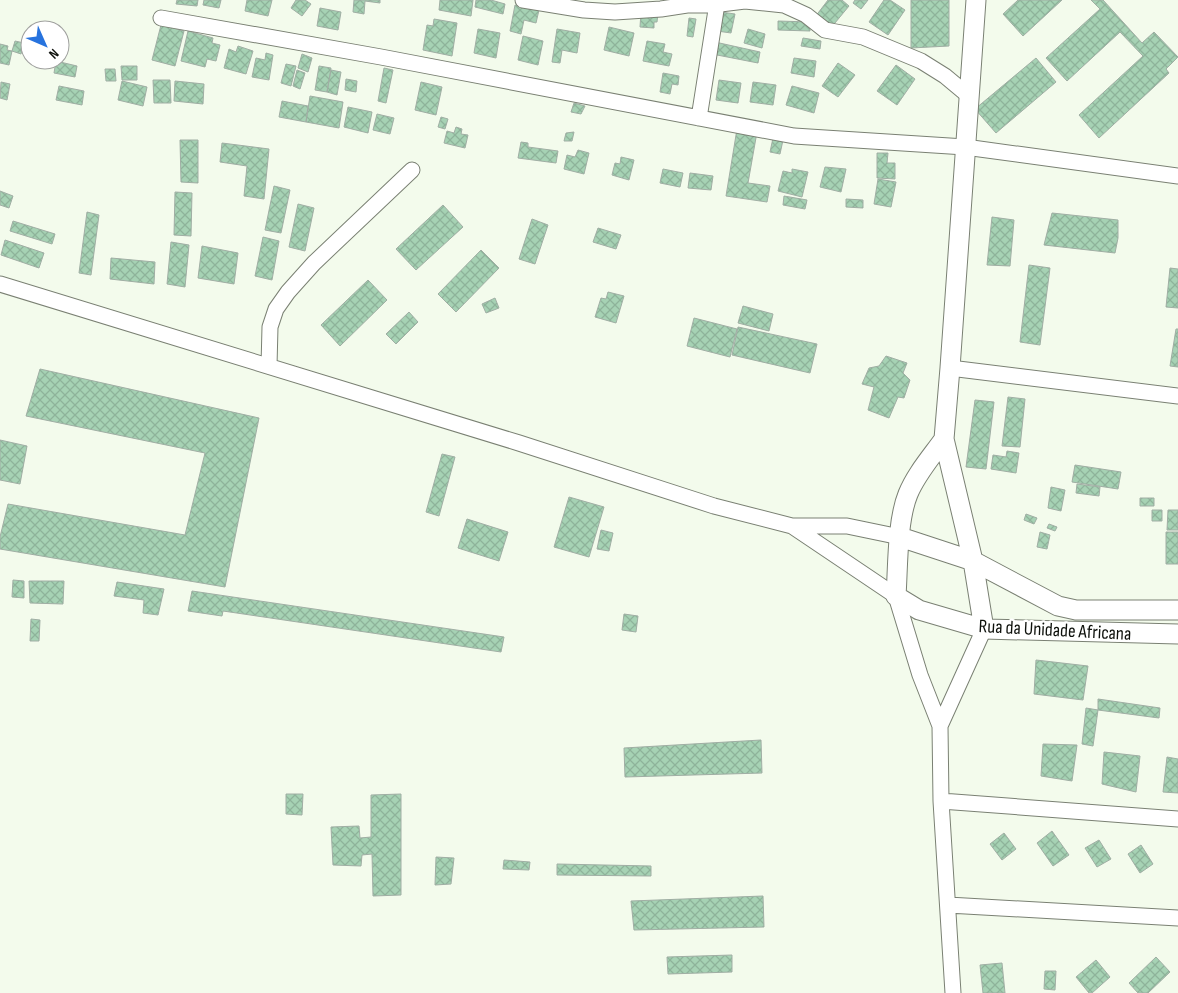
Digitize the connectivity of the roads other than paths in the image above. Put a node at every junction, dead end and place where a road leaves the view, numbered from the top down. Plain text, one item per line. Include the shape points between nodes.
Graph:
1 (523, 0) edge
2 (976, 0) edge
3 (712, 5) junction
4 (161, 18) dead end
5 (969, 96) junction
6 (699, 118) junction
7 (965, 147) junction
8 (412, 170) dead end
9 (1178, 176) edge
10 (0, 284) edge
11 (269, 366) junction
12 (950, 368) junction
13 (1178, 396) edge
14 (944, 439) junction
15 (792, 526) junction
16 (900, 537) junction
17 (973, 560) junction
18 (896, 596) junction
19 (1178, 610) edge
20 (984, 629) junction
21 (1178, 634) edge
22 (940, 726) junction
23 (942, 801) junction
24 (1178, 820) edge
25 (948, 905) junction
26 (1178, 918) edge
27 (953, 993) edge

1 - 3 street via 615,12 687,4
2 - 5 street
3 - 5 street via 745,1 784,5 806,15 825,30 863,36 921,61
3 - 6 street via 716,10
4 - 6 street
5 - 7 street
6 - 7 street via 794,136
7 - 9 street
7 - 12 street
8 - 11 street via 288,292 276,309 270,327
10 - 11 street
11 - 15 street via 519,442 714,506
12 - 13 street
12 - 14 street
14 - 16 street via 908,493
14 - 17 street
15 - 16 street, Rua da Unidade Africana via 847,526
15 - 18 street, Rua da Unidade Africana
16 - 17 street, Rua da Unidade Africana
16 - 18 street
17 - 19 street, Rua da Unidade Africana via 1058,606 1076,610
17 - 20 street
18 - 20 street, Rua da Unidade Africana via 920,610
18 - 22 street via 920,675
20 - 21 street, Rua da Unidade Africana
20 - 22 street
22 - 23 street
23 - 24 street
23 - 25 street
25 - 26 street
25 - 27 street

